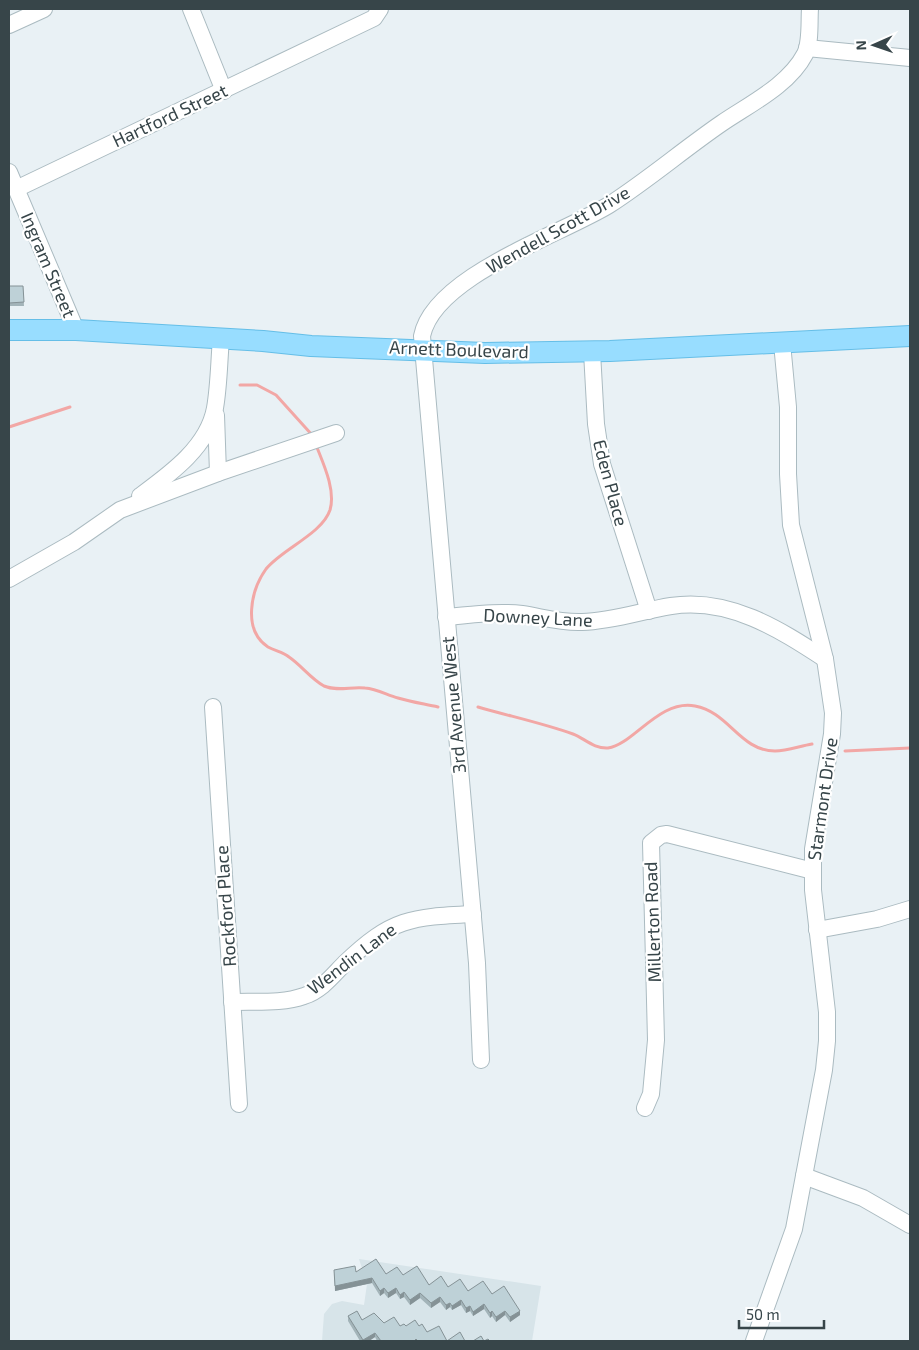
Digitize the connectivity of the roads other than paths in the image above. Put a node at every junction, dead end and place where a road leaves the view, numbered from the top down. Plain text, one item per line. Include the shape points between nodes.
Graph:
1 (44, 9) edge
2 (191, 9) edge
3 (380, 9) edge
4 (810, 9) edge
5 (9, 25) edge
6 (807, 48) junction
7 (910, 58) edge
8 (224, 91) junction
9 (9, 172) edge
10 (16, 189) junction
11 (9, 330) edge
12 (76, 330) junction
13 (910, 336) edge
14 (221, 339) junction
15 (782, 343) junction
16 (424, 350) junction
17 (592, 352) junction
18 (215, 408) junction
19 (332, 435) dead end
20 (218, 473) junction
21 (120, 510) junction
22 (9, 579) edge
23 (648, 611) junction
24 (446, 617) junction
25 (825, 659) junction
26 (213, 707) dead end
27 (813, 871) junction
28 (910, 909) edge
29 (473, 914) junction
30 (817, 930) junction
31 (232, 1002) junction
32 (481, 1060) dead end
33 (239, 1104) dead end
34 (645, 1108) dead end
35 (804, 1176) junction
36 (910, 1225) edge
37 (755, 1341) edge

1 - 5 street
2 - 8 street
3 - 8 street, Hartford Street via 374,18
4 - 6 street
6 - 7 street
6 - 16 street, Wendell Scott Drive via 785,79 643,182 580,222 529,244 457,288 428,317 422,336
8 - 10 street, Hartford Street
9 - 10 street, Ingram Street
10 - 12 street, Ingram Street
11 - 12 main road, Arnett Boulevard
12 - 14 main road, Arnett Boulevard
13 - 15 main road, Arnett Boulevard
14 - 16 main road, Arnett Boulevard
14 - 18 street
15 - 17 main road, Arnett Boulevard
15 - 25 street, Starmont Drive via 791,525
16 - 17 main road, Arnett Boulevard
16 - 24 street, 3rd Avenue West
17 - 23 street, Eden Place via 602,464
18 - 20 street
18 - 21 street via 210,425 194,449 159,482
19 - 20 street
20 - 21 street
21 - 22 street via 74,542
23 - 24 street, Downey Lane via 601,621 550,620 504,613
23 - 25 street, Downey Lane via 691,605 734,610 776,628
24 - 29 street, 3rd Avenue West
25 - 27 street, Starmont Drive via 832,696 832,734 813,849
26 - 31 street, Rockford Place
27 - 30 street, Starmont Drive
27 - 34 street, Millerton Road via 667,834 660,835 651,843 656,1040 651,1094
28 - 30 street
29 - 31 street, Wendin Lane via 415,918 394,925 369,943 318,990 306,996
29 - 32 street, 3rd Avenue West
30 - 35 street, Starmont Drive via 827,1012 827,1041
31 - 33 street, Rockford Place
35 - 36 street via 864,1198
35 - 37 street, Starmont Drive via 794,1229

